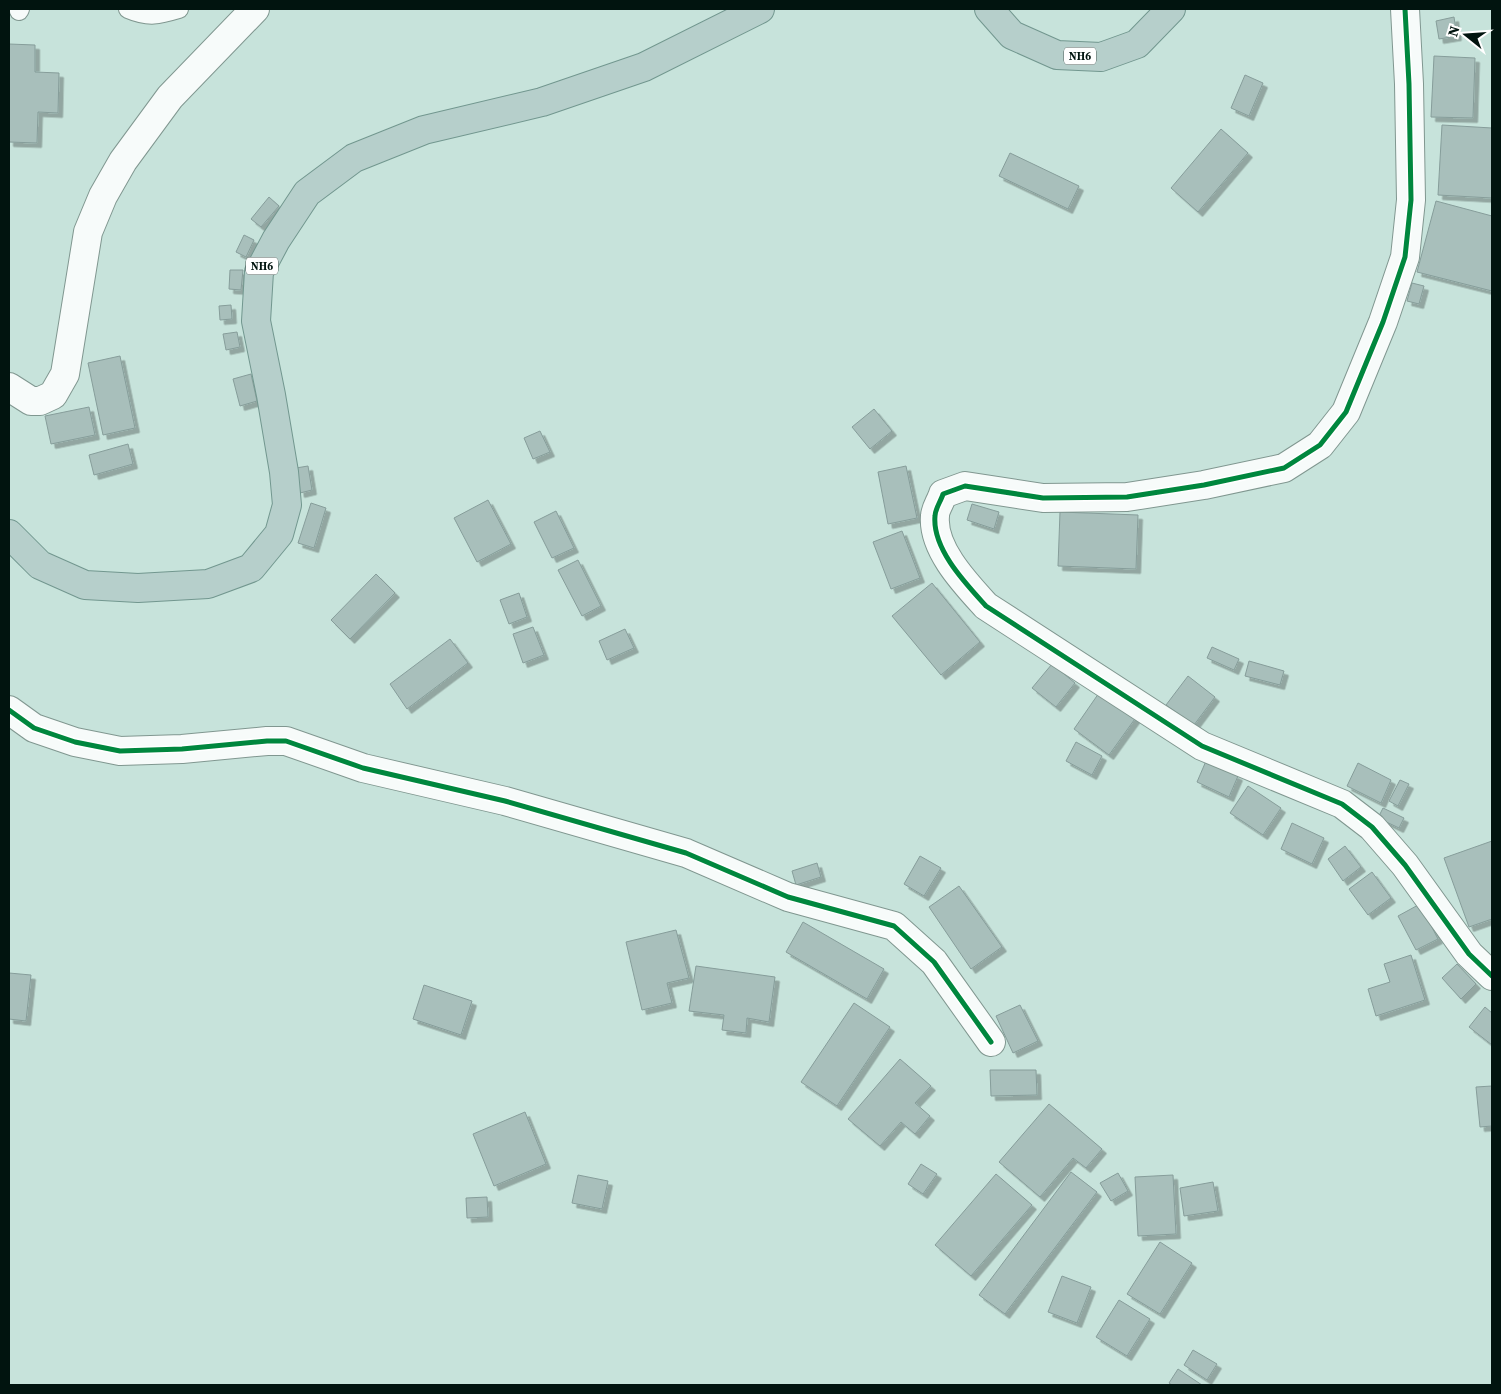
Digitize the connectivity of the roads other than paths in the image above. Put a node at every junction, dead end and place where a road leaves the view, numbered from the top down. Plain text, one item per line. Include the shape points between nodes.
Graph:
1 (128, 9) edge
2 (179, 9) edge
3 (255, 9) edge
4 (760, 9) edge
5 (989, 9) edge
6 (1171, 9) edge
7 (1405, 9) edge
8 (9, 387) edge
9 (9, 534) edge
10 (9, 710) edge
11 (1492, 976) edge
12 (992, 1042) dead end

1 - 2 lane via 139,14 157,15
3 - 8 street via 170,97 123,161 103,196 88,232 65,374 53,395 31,401
4 - 9 highway, NH6 via 644,67 542,102 424,130 354,158 306,193 259,272 256,322 271,394 287,505 279,534 252,568 208,584 138,588 85,585 40,565
5 - 6 highway, NH6 via 1012,35 1057,55 1101,57 1138,44
7 - 11 street via 1411,200 1405,257 1383,322 1346,412 1320,444 1284,468 1127,497 1043,498 964,486 944,494 934,515 936,537 958,576 986,606 1202,746 1342,804 1372,827 1404,864 1469,954
10 - 12 street via 34,728 75,742 120,751 286,740 363,768 505,801 686,853 788,897 894,926 934,962

